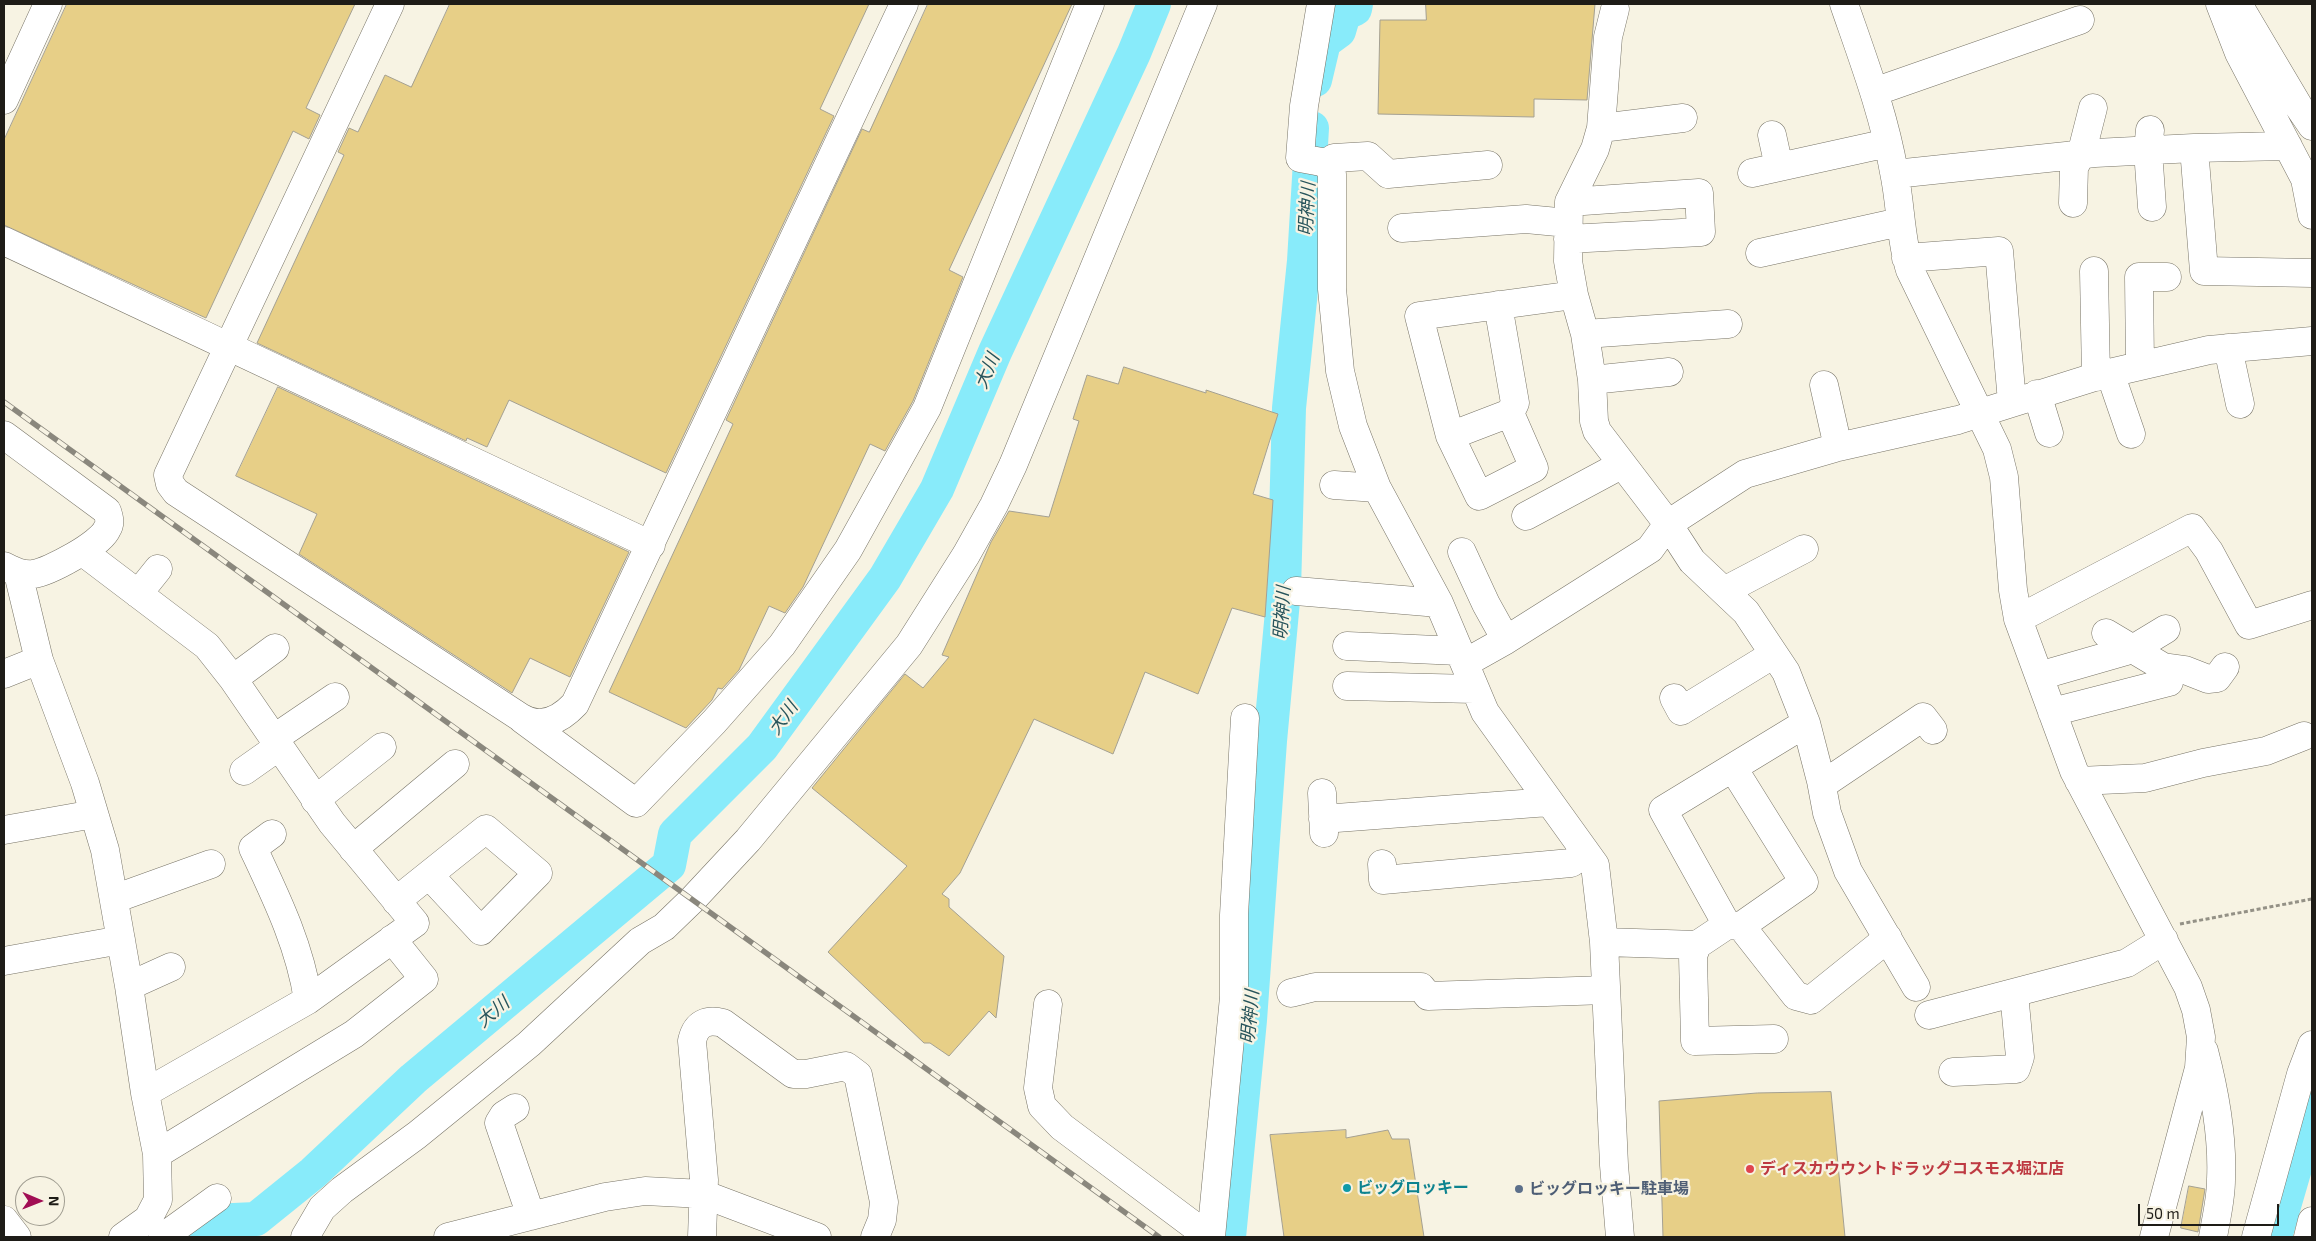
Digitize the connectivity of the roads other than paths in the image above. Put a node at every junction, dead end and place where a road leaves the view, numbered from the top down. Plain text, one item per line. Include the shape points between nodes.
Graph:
1 (48, 4) edge
2 (390, 4) edge
3 (904, 4) edge
4 (1090, 4) edge
5 (1203, 4) edge
6 (1321, 4) edge
7 (1844, 4) edge
8 (2220, 4) edge
9 (2238, 4) edge
10 (1615, 9) dead end
11 (2069, 16) edge
12 (1874, 92) junction
13 (4, 100) edge
14 (2093, 108) dead end
15 (2308, 111) edge
16 (1683, 118) dead end
17 (1601, 128) junction
18 (1772, 134) dead end
19 (2149, 140) junction
20 (1888, 142) junction
21 (2288, 146) junction
22 (2194, 148) junction
23 (2081, 155) junction
24 (1318, 161) junction
25 (1488, 165) dead end
26 (1779, 167) junction
27 (1752, 174) dead end
28 (1895, 174) junction
29 (2309, 177) edge
30 (2074, 202) dead end
31 (2152, 207) dead end
32 (2312, 215) edge
33 (1568, 221) junction
34 (1900, 222) junction
35 (1402, 228) dead end
36 (4, 241) edge
37 (1760, 253) dead end
38 (1906, 258) junction
39 (2094, 271) dead end
40 (2312, 273) edge
41 (2167, 277) dead end
42 (1574, 294) junction
43 (1498, 305) junction
44 (1728, 324) dead end
45 (1585, 334) junction
46 (2312, 342) edge
47 (228, 347) junction
48 (2228, 348) junction
49 (2140, 366) junction
50 (1669, 372) dead end
51 (2103, 375) junction
52 (1592, 380) junction
53 (1824, 385) dead end
54 (2024, 398) junction
55 (2240, 404) dead end
56 (1510, 413) junction
57 (1979, 413) junction
58 (2049, 433) dead end
59 (2131, 434) dead end
60 (4, 435) edge
61 (1450, 436) junction
62 (1838, 447) junction
63 (1621, 465) junction
64 (1334, 485) dead end
65 (1377, 488) junction
66 (1526, 516) dead end
67 (1668, 524) junction
68 (651, 545) junction
69 (1804, 549) dead end
70 (83, 552) junction
71 (1462, 552) dead end
72 (158, 569) dead end
73 (11, 570) edge
74 (1296, 591) dead end
75 (1724, 591) junction
76 (138, 594) junction
77 (1439, 603) junction
78 (2312, 605) edge
79 (2018, 619) junction
80 (2166, 630) dead end
81 (2106, 633) dead end
82 (1506, 640) junction
83 (1348, 646) dead end
84 (276, 648) dead end
85 (2133, 650) junction
86 (1774, 654) junction
87 (1462, 657) junction
88 (39, 660) junction
89 (2225, 667) dead end
90 (4, 674) edge
91 (2039, 676) junction
92 (233, 679) junction
93 (2169, 682) dead end
94 (1347, 686) dead end
95 (1474, 690) junction
96 (335, 697) dead end
97 (1674, 698) dead end
98 (2052, 712) junction
99 (520, 717) junction
100 (1245, 718) dead end
101 (1806, 723) junction
102 (1933, 730) dead end
103 (2303, 734) dead end
104 (276, 743) junction
105 (382, 748) dead end
106 (455, 764) dead end
107 (1733, 768) junction
108 (244, 771) dead end
109 (2079, 781) junction
110 (1822, 785) junction
111 (1322, 792) dead end
112 (315, 800) junction
113 (1549, 802) junction
114 (94, 814) junction
115 (4, 830) edge
116 (272, 834) dead end
117 (354, 849) junction
118 (1586, 853) junction
119 (211, 863) dead end
120 (1382, 864) dead end
121 (429, 874) dead end
122 (114, 899) junction
123 (396, 901) junction
124 (1734, 925) junction
125 (2161, 934) junction
126 (1888, 938) junction
127 (392, 939) junction
128 (120, 940) junction
129 (1604, 942) junction
130 (1697, 945) junction
131 (4, 961) edge
132 (171, 967) dead end
133 (129, 986) junction
134 (1916, 987) dead end
135 (1606, 990) junction
136 (2014, 992) junction
137 (1292, 994) dead end
138 (308, 1000) junction
139 (1048, 1004) dead end
140 (1929, 1015) dead end
141 (2201, 1037) junction
142 (1774, 1039) dead end
143 (2312, 1045) edge
144 (1955, 1075) dead end
145 (145, 1094) junction
146 (515, 1108) dead end
147 (157, 1154) junction
148 (703, 1194) junction
149 (217, 1198) dead end
150 (531, 1216) junction
151 (4, 1220) edge
152 (2312, 1221) edge
153 (16, 1237) edge
154 (123, 1237) edge
155 (163, 1237) edge
156 (305, 1237) edge
157 (448, 1237) edge
158 (702, 1237) edge
159 (817, 1237) edge
160 (875, 1237) edge
161 (1210, 1237) edge
162 (1620, 1237) edge
163 (2154, 1237) edge
164 (2213, 1237) edge
165 (2256, 1237) edge
166 (2308, 1237) edge

1 - 13 street
2 - 47 street
3 - 68 street
4 - 99 street via 927,408 848,550 782,645 636,803
5 - 156 street via 998,497 942,597 909,645 748,840 694,899 664,927 640,942 529,1044 417,1135 335,1196 322,1208
6 - 24 street via 1304,106 1300,158
7 - 12 street
8 - 21 street via 2239,53
9 - 15 street
10 - 17 street via 1608,37
11 - 12 street
12 - 20 street
14 - 23 street
16 - 17 street
17 - 33 street
18 - 26 street
19 - 22 street
19 - 23 street
19 - 31 street
20 - 26 street
20 - 28 street
21 - 22 street
21 - 29 street
22 - 40 street via 2204,271
23 - 28 street
23 - 30 street via 2074,167
24 - 25 street via 1368,156 1388,174
24 - 65 street via 1332,174 1332,288 1340,371 1353,426
26 - 27 street
28 - 34 street
29 - 32 street
33 - 35 street via 1526,219
33 - 42 street via 1568,261
34 - 37 street
34 - 38 street
36 - 47 street
38 - 54 street via 1999,251
38 - 57 street via 1922,299
39 - 51 street
41 - 49 street via 2139,277
42 - 43 street
42 - 45 street
43 - 56 street via 1515,403
43 - 61 street via 1419,316
44 - 45 street
45 - 52 street
46 - 48 street
47 - 68 street
47 - 99 street via 168,475 176,492
48 - 49 street
48 - 55 street
49 - 51 street
50 - 52 street
51 - 54 street
51 - 59 street
52 - 63 street via 1597,431
53 - 62 street
54 - 57 street
54 - 58 street
56 - 61 street
56 - 61 street via 1534,468 1479,496
57 - 62 street
57 - 79 street via 1997,449 2004,477
60 - 70 street via 108,510 110,522 107,531
62 - 67 street via 1745,474
63 - 66 street
63 - 67 street
64 - 65 street
65 - 77 street
67 - 75 street via 1692,561
67 - 82 street via 1650,549
68 - 99 street via 575,704 565,715 545,723 538,724
69 - 75 street
70 - 73 street via 34,574
70 - 76 street
71 - 82 street
72 - 76 street
73 - 88 street
74 - 77 street
75 - 86 street via 1746,612
76 - 92 street via 208,646
77 - 87 street
78 - 79 street via 2249,625 2209,551 2192,528
79 - 91 street
80 - 85 street
81 - 85 street
82 - 87 street
83 - 87 street
84 - 92 street
85 - 89 street via 2163,667 2185,670 2208,679 2216,678
85 - 91 street
86 - 97 street via 1681,710
86 - 101 street via 1786,672
87 - 95 street
88 - 90 street
88 - 114 street
91 - 98 street
92 - 104 street
93 - 98 street
94 - 95 street
95 - 113 street via 1485,712
96 - 104 street
98 - 109 street
100 - 161 street via 1234,915 1234,997
101 - 107 street
101 - 110 street
102 - 110 street via 1923,717
103 - 109 street via 2266,751 2145,778
104 - 108 street
104 - 112 street
105 - 112 street
106 - 117 street
107 - 124 street via 1804,882
107 - 124 street via 1663,810
109 - 125 street
110 - 126 street via 1826,813 1848,872
111 - 113 street via 1323,826
112 - 117 street
113 - 118 street
114 - 115 street
114 - 122 street
116 - 138 street via 253,848 285,916 304,975
117 - 123 street
118 - 120 street via 1571,863 1383,880
118 - 129 street via 1595,865
119 - 122 street
121 - 123 street
122 - 128 street
123 - 127 street via 415,923
124 - 126 street via 1796,996 1811,1000
124 - 130 street
125 - 136 street via 2127,963
125 - 141 street via 2188,987
126 - 134 street
127 - 138 street
127 - 147 street via 424,979 354,1034
128 - 131 street
128 - 133 street
129 - 130 street
129 - 135 street
130 - 142 street via 1693,956 1694,1041
132 - 133 street
133 - 145 street
135 - 137 street via 1428,996 1421,987 1315,987
135 - 162 street
136 - 140 street
136 - 144 street via 2020,1057 2016,1069
138 - 145 street
139 - 161 street via 1038,1088 1042,1106 1062,1127
141 - 163 street via 2199,1068
141 - 164 street via 2214,1090 2222,1147 2222,1182
143 - 165 street
145 - 147 street
146 - 150 street via 504,1114 499,1123
147 - 154 street via 158,1200 148,1220
148 - 150 street via 645,1191 605,1197
148 - 158 street
148 - 159 street
148 - 160 street via 692,1041 701,1024 712,1020 723,1023 793,1074 846,1066 858,1075 884,1202 882,1220
149 - 155 street
150 - 157 street
151 - 153 street
152 - 166 street

